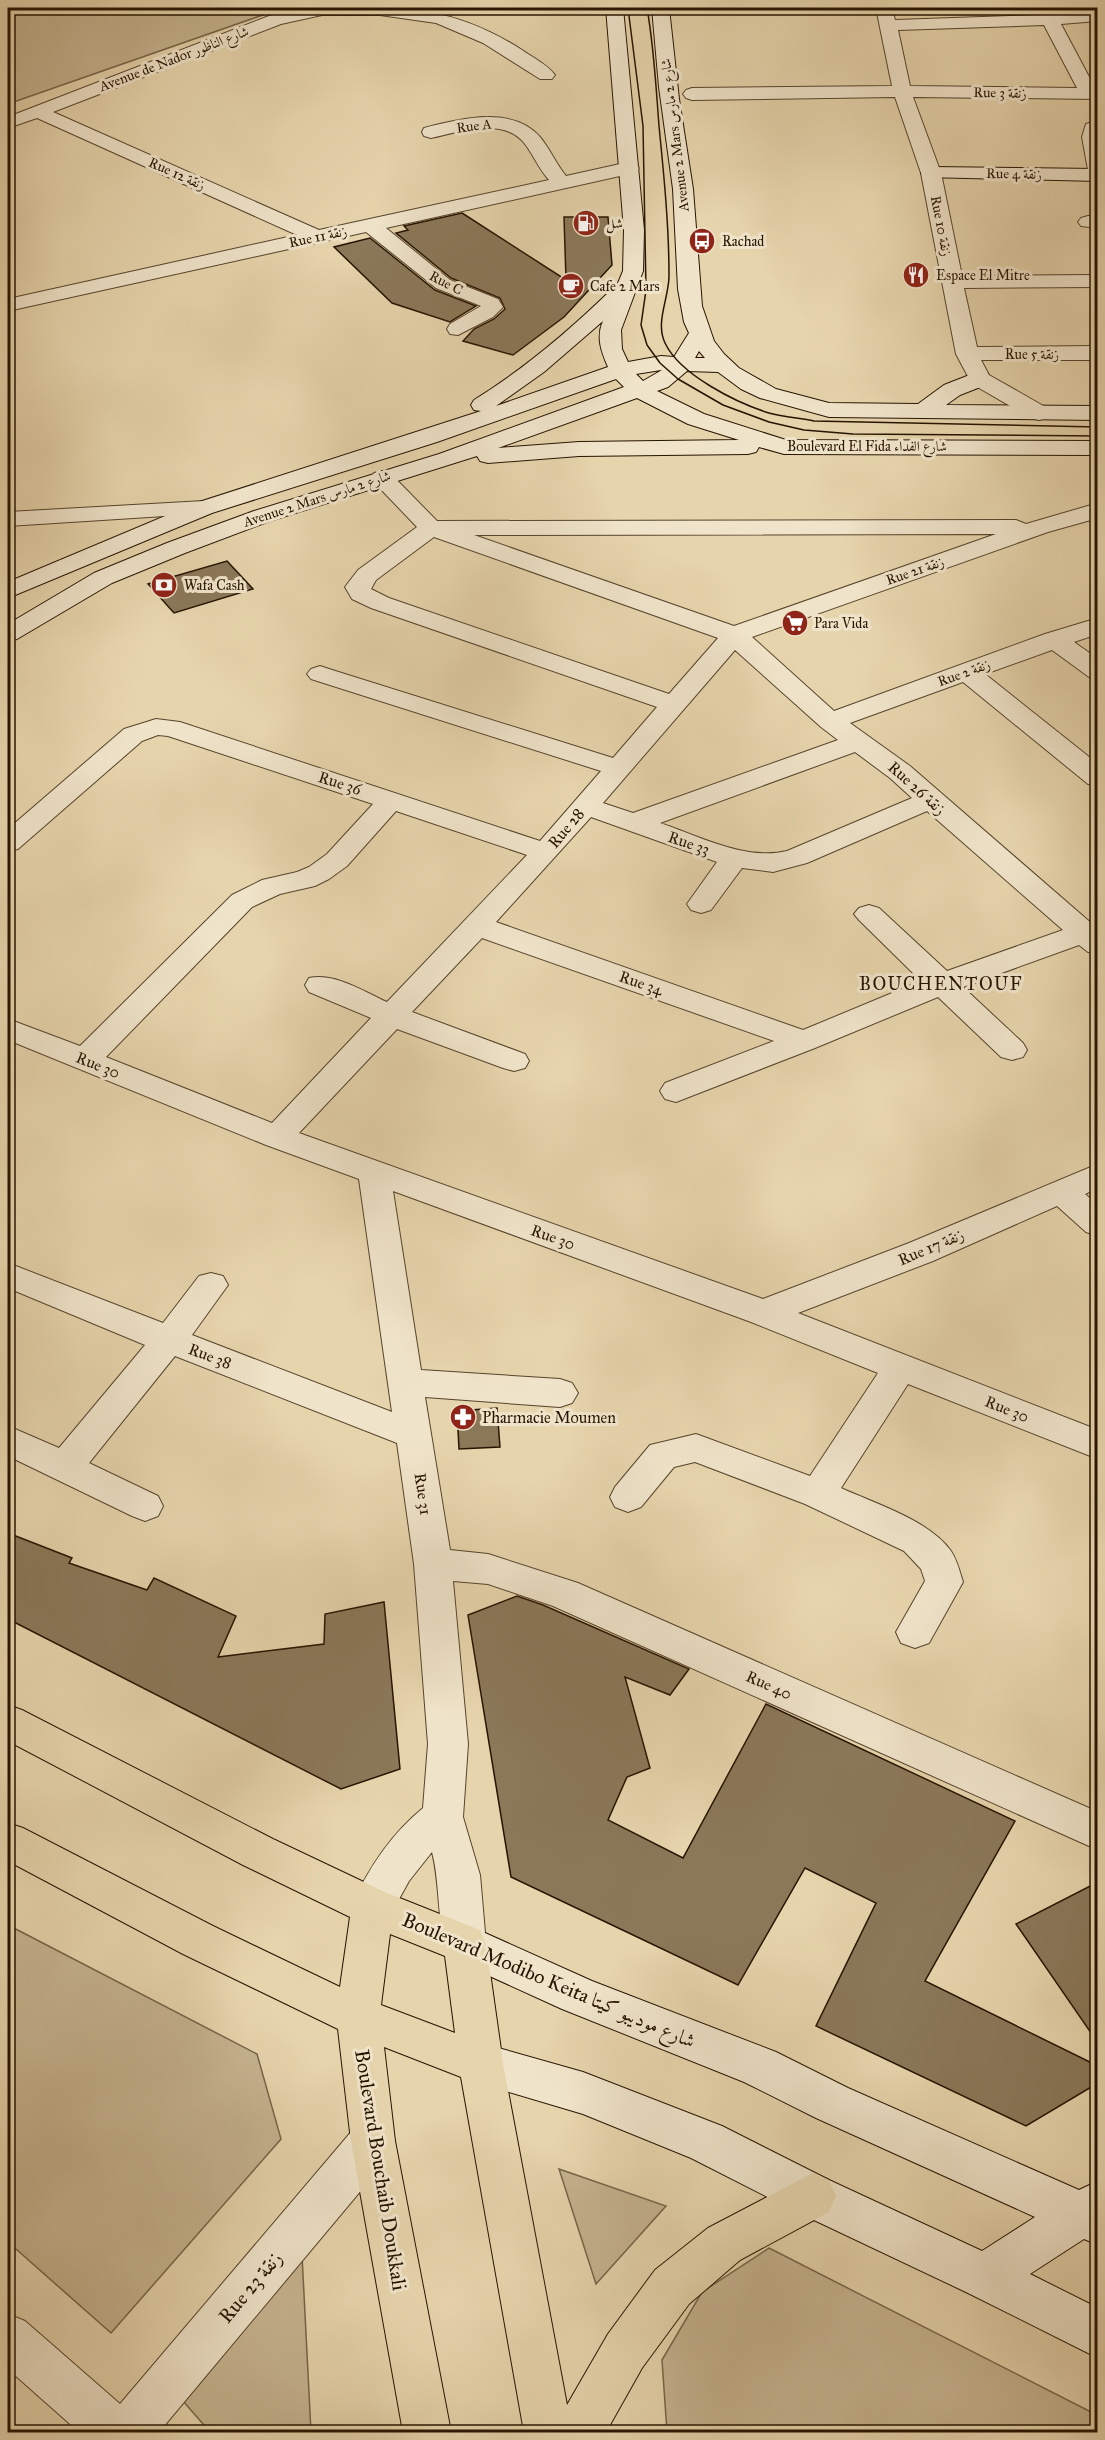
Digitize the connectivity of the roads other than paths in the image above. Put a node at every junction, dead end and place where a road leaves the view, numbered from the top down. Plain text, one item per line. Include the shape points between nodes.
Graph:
1 (615, 8) edge
2 (661, 8) edge
3 (1049, 14) edge
4 (886, 16) edge
5 (1098, 16) edge
6 (546, 75) dead end
7 (902, 91) junction
8 (692, 94) dead end
9 (1094, 94) edge
10 (38, 112) junction
11 (8, 123) edge
12 (1098, 125) edge
13 (430, 132) dead end
14 (629, 168) junction
15 (1098, 170) edge
16 (931, 173) junction
17 (1098, 175) edge
18 (562, 183) junction
19 (371, 226) junction
20 (316, 237) junction
21 (1098, 281) edge
22 (952, 282) junction
23 (627, 286) junction
24 (8, 291) edge
25 (17, 303) edge
26 (458, 329) dead end
27 (700, 332) junction
28 (1098, 353) edge
29 (967, 354) junction
30 (681, 363) junction
31 (724, 366) junction
32 (620, 370) junction
33 (980, 379) junction
34 (639, 390) junction
35 (922, 412) junction
36 (1039, 413) junction
37 (1098, 413) edge
38 (429, 437) junction
39 (784, 447) junction
40 (1095, 449) edge
41 (447, 459) junction
42 (382, 478) junction
43 (204, 508) junction
44 (1098, 510) edge
45 (8, 519) edge
46 (1040, 527) junction
47 (431, 528) junction
48 (8, 591) edge
49 (1098, 625) edge
50 (8, 634) edge
51 (734, 635) junction
52 (1054, 639) junction
53 (966, 672) junction
54 (1098, 672) edge
55 (320, 674) dead end
56 (673, 705) junction
57 (830, 722) junction
58 (860, 741) junction
59 (618, 768) junction
60 (1098, 778) edge
61 (391, 800) junction
62 (930, 800) junction
63 (585, 806) junction
64 (632, 823) junction
65 (8, 843) edge
66 (546, 852) junction
67 (734, 858) junction
68 (701, 904) dead end
69 (869, 914) dead end
70 (477, 926) junction
71 (1090, 939) edge
72 (941, 984) junction
73 (320, 985) dead end
74 (393, 1016) junction
75 (11, 1036) edge
76 (804, 1041) junction
77 (1012, 1050) dead end
78 (85, 1060) junction
79 (514, 1061) dead end
80 (676, 1091) dead end
81 (277, 1137) junction
82 (374, 1173) junction
83 (1098, 1174) edge
84 (1062, 1191) junction
85 (1098, 1224) edge
86 (8, 1275) edge
87 (211, 1285) dead end
88 (763, 1313) junction
89 (169, 1341) junction
90 (901, 1366) junction
91 (405, 1382) junction
92 (560, 1393) dead end
93 (414, 1436) junction
94 (8, 1440) edge
95 (1098, 1445) edge
96 (64, 1467) junction
97 (818, 1494) junction
98 (628, 1497) dead end
99 (145, 1506) dead end
100 (434, 1564) junction
101 (915, 1632) dead end
102 (8, 1722) edge
103 (443, 1817) junction
104 (1098, 1832) edge
105 (8, 1841) edge
106 (372, 1907) junction
107 (465, 1944) junction
108 (358, 2017) junction
109 (481, 2064) junction
110 (373, 2141) junction
111 (813, 2196) junction
112 (1092, 2213) edge
113 (985, 2276) junction
114 (1098, 2334) edge
115 (8, 2338) edge
116 (115, 2433) edge
117 (128, 2433) edge
118 (427, 2433) edge
119 (548, 2433) edge
120 (579, 2433) edge

1 - 14 street
2 - 27 street, Avenue 2 Mars شارع 2 مارس via 684,191 693,308
3 - 4 street
3 - 5 street
3 - 9 street
4 - 7 street, Rue 10 زنقة
6 - 10 street, Avenue de Nador شارع الناظور via 484,36 452,22 424,16 337,10 306,12 275,20
7 - 8 street, Rue 3 زنقة
7 - 9 street, Rue 3 زنقة
7 - 16 street, Rue 10 زنقة
10 - 11 street, Avenue de Nador شارع الناظور
10 - 20 street, Rue 12 زنقة
12 - 15 street via 1092,128 1090,137
13 - 18 street, Rue A via 480,124 514,127 532,141
14 - 18 street, Rue 11 زنقة
14 - 23 street via 634,240 633,271
16 - 17 street, Rue 4 زنقة
16 - 22 street, Rue 10 زنقة
18 - 19 street, Rue 11 زنقة
19 - 20 street, Rue 11 زنقة
19 - 26 street, Rue C via 443,284 491,303 486,313
20 - 25 street, Rue 11 زنقة
21 - 22 street
22 - 29 street, Rue 10 زنقة
23 - 32 street via 610,330 610,349
23 - 38 street via 550,357 506,390
24 - 25 street
27 - 30 street, Avenue 2 Mars شارع 2 مارس
27 - 31 street
28 - 29 street, Rue 5 زنقة
29 - 33 street, Rue 10 زنقة
30 - 31 street
30 - 32 street
30 - 34 street, Avenue 2 Mars شارع 2 مارس via 660,382
31 - 35 street via 765,393 792,404 830,410
32 - 34 street, Boulevard El Fida شارع الفداء
32 - 38 street
33 - 35 street via 952,390
33 - 36 street, Rue 10 زنقة
34 - 39 street, Boulevard El Fida شارع الفداء via 696,419
34 - 41 street, Avenue 2 Mars شارع 2 مارس
35 - 36 street
36 - 37 street
36 - 40 street, Rue 10 زنقة
38 - 43 street, Avenue 2 Mars شارع 2 مارس
39 - 40 street, Boulevard El Fida شارع الفداء
39 - 41 street via 579,449
41 - 42 street, Avenue 2 Mars شارع 2 مارس
42 - 47 street
42 - 50 street, Avenue 2 Mars شارع 2 مارس via 262,516 103,578
43 - 45 street
43 - 48 street, Avenue 2 Mars شارع 2 مارس
44 - 46 street, Rue 21 زنقة
46 - 47 street
46 - 51 street, Rue 21 زنقة
47 - 51 street
47 - 56 street via 367,575 357,587 361,594
49 - 52 street, Rue 2 زنقة
51 - 56 street, Rue 28
51 - 57 street, Rue 26 زنقة
52 - 53 street, Rue 2 زنقة
52 - 54 street
53 - 57 street, Rue 2 زنقة
53 - 60 street
55 - 59 street
56 - 59 street, Rue 28
57 - 58 street, Rue 26 زنقة
58 - 62 street, Rue 26 زنقة
58 - 64 street
59 - 63 street, Rue 28
61 - 65 street, Rue 36 via 171,728 156,727 133,735
61 - 66 street, Rue 36
61 - 78 street via 337,860 319,873 305,880 272,886 242,901
62 - 67 street, Rue 33 via 797,857 773,863
62 - 71 street, Rue 26 زنقة
63 - 64 street, Rue 33
63 - 66 street, Rue 28
64 - 67 street, Rue 33
66 - 70 street, Rue 28
67 - 68 street
69 - 72 street
70 - 74 street, Rue 28
70 - 76 street, Rue 34
71 - 72 street
72 - 76 street
72 - 77 street
73 - 74 street
74 - 79 street
74 - 81 street, Rue 28
75 - 78 street, Rue 30
76 - 80 street
78 - 81 street, Rue 30
81 - 82 street, Rue 30
82 - 88 street, Rue 30
82 - 91 street, Rue 31
83 - 84 street, Rue 17 زنقة
84 - 85 street
84 - 88 street, Rue 17 زنقة via 921,1252
86 - 89 street, Rue 38
87 - 89 street
88 - 90 street, Rue 30
89 - 93 street, Rue 38
89 - 96 street
90 - 95 street, Rue 30
90 - 97 street
91 - 92 street
91 - 93 street, Rue 31
93 - 100 street, Rue 31
94 - 96 street
96 - 99 street
97 - 98 street via 696,1448 663,1455
97 - 101 street via 917,1540 938,1562 944,1582
100 - 103 street, Rue 31 via 448,1744
100 - 104 street, Rue 40 via 488,1569 565,1593
102 - 106 main road, Boulevard Modibo Keita شارع موديبو كيتا
103 - 106 street via 420,1835 393,1867
103 - 107 street, Rue 31 via 459,1875
105 - 108 main road via 198,1940
106 - 107 main road, Boulevard Modibo Keita شارع موديبو كيتا
106 - 108 main road, Boulevard Bouchaib Doukkali
107 - 109 main road
107 - 112 street, Boulevard Modibo Keita شارع موديبو كيتا via 577,1995 760,2067 832,2103
108 - 109 main road
108 - 110 main road, Boulevard Bouchaib Doukkali
109 - 111 street via 583,2093 706,2142
109 - 119 main road
110 - 117 street, Rue 23 زنقة
110 - 118 main road, Boulevard Bouchaib Doukkali
111 - 113 street
111 - 120 main road via 724,2244 672,2287 625,2351
112 - 113 street
113 - 114 street
115 - 116 street

